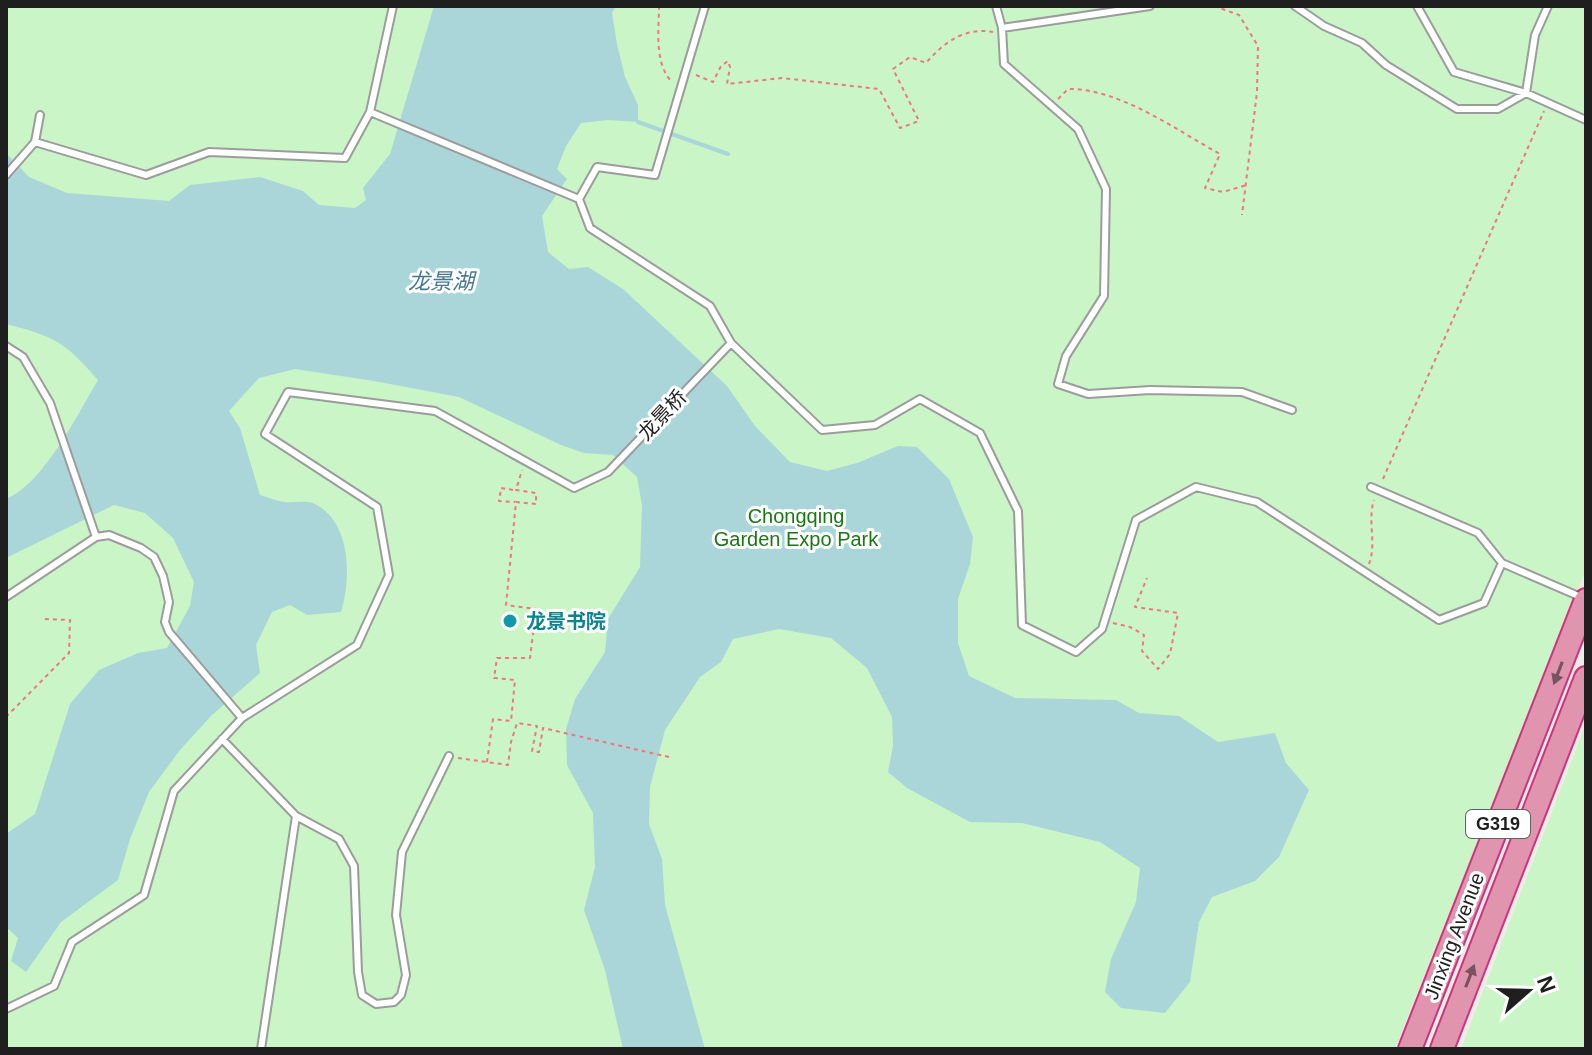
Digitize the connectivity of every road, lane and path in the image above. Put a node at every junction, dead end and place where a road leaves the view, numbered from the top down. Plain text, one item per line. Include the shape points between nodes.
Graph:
1 (393, 6) edge
2 (659, 6) edge
3 (705, 6) edge
4 (996, 6) edge
5 (1150, 6) edge
6 (1214, 6) edge
7 (1295, 6) edge
8 (1417, 6) edge
9 (1548, 6) edge
10 (1002, 31) junction
11 (686, 71) junction
12 (680, 91) junction
13 (1526, 93) junction
14 (1548, 103) junction
15 (1052, 105) junction
16 (370, 112) junction
17 (40, 115) dead end
18 (1586, 120) edge
19 (35, 142) junction
20 (6, 175) edge
21 (1247, 185) junction
22 (579, 199) junction
23 (1242, 215) dead end
24 (731, 343) junction
25 (6, 346) edge
26 (1292, 410) dead end
27 (525, 461) junction
28 (1375, 488) junction
29 (516, 490) junction
30 (516, 502) junction
31 (96, 537) junction
32 (1502, 563) junction
33 (1366, 573) junction
34 (1147, 578) dead end
35 (6, 597) edge
36 (1586, 600) edge
37 (44, 619) dead end
38 (1104, 621) junction
39 (1586, 678) edge
40 (6, 717) edge
41 (242, 718) junction
42 (222, 739) junction
43 (449, 756) joint
44 (669, 757) dead end
45 (487, 762) junction
46 (296, 816) junction
47 (6, 1009) edge
48 (261, 1049) edge
49 (1410, 1049) edge
50 (1442, 1049) edge

1 - 16 lane
2 - 12 path via 660,59
3 - 11 lane
4 - 10 lane
5 - 10 lane
6 - 21 path via 1239,15 1258,46
7 - 13 lane via 1362,43 1386,65 1457,109 1498,109
8 - 13 lane via 1454,72
9 - 13 lane via 1535,35
10 - 11 path via 976,29 940,47 926,63 910,57 893,69 919,121 900,128 879,89 782,78 727,84 728,61 713,82
10 - 15 lane via 1004,64
11 - 12 lane
12 - 22 lane via 655,175 597,167
13 - 14 lane
14 - 18 lane
14 - 28 path
15 - 21 path via 1068,89 1117,98 1220,154 1205,188 1223,192
15 - 26 lane via 1078,129 1106,189 1104,296 1066,356 1058,384 1088,394 1242,392
16 - 19 lane via 345,158 209,152 146,175
16 - 22 lane
17 - 19 lane
19 - 20 lane
21 - 23 path
22 - 24 lane via 590,228 710,306
24 - 27 lane, 龙景桥 via 608,472 574,488
24 - 38 lane via 822,430 875,425 920,399 980,433 1018,511 1022,625 1076,652
25 - 31 lane via 23,357 50,403
27 - 29 path
27 - 41 lane via 435,411 288,392 265,434 377,507 389,575 357,645
28 - 32 lane via 1478,533
28 - 33 path via 1370,512 1374,553
29 - 30 path via 501,488 499,501
29 - 30 path via 536,493 536,504
30 - 45 path via 506,605 536,609 530,658 497,658 494,678 515,680 511,721 493,719
31 - 35 lane
31 - 41 lane via 116,537 154,557 169,602 169,632
32 - 33 lane via 1484,603 1439,620
32 - 36 lane
33 - 38 lane via 1257,502 1196,487 1136,520
34 - 38 path via 1135,607 1178,613 1170,654 1158,669 1142,651 1144,635
36 -> 49 highway, Jinxing Avenue / G319
37 - 40 path via 70,620 69,653
50 -> 39 highway, Jinxing Avenue / G319
41 - 42 lane
42 - 46 lane
42 - 47 lane via 174,791 144,895 72,942 54,986
43 - 45 path
43 - 46 lane via 402,852 396,915 406,975 394,1002 376,1004 362,995 354,866 339,839
44 - 45 path via 543,728 539,752 532,751 537,726 517,723 508,765
46 - 48 lane

